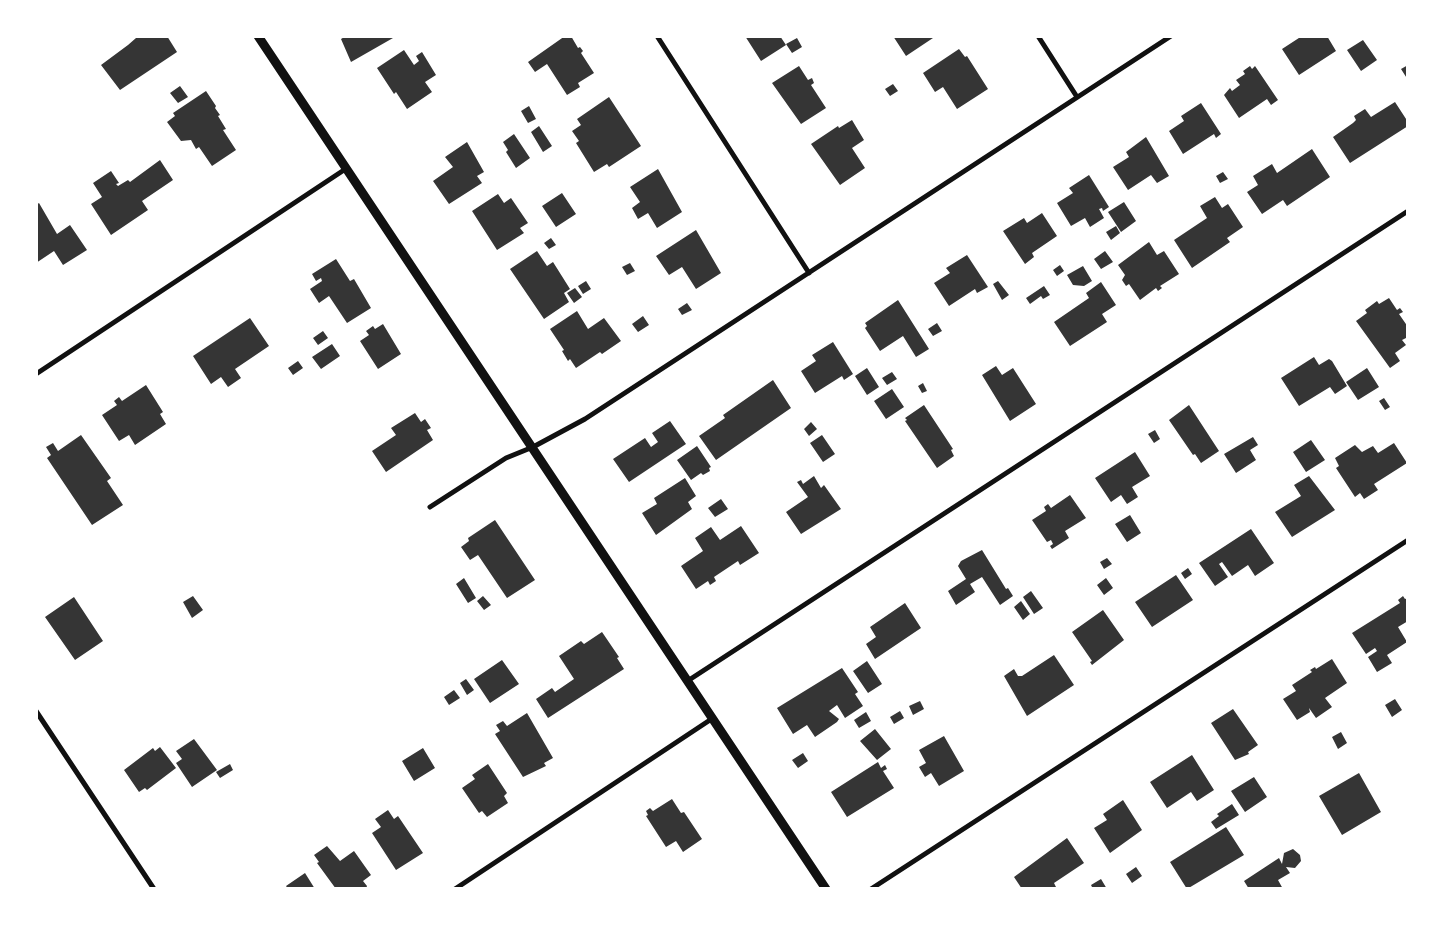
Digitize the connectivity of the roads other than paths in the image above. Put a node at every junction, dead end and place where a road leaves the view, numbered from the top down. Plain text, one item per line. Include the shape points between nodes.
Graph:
1 (258, 36) edge
2 (657, 36) edge
3 (1038, 36) edge
4 (1171, 36) edge
5 (1077, 97) junction
6 (346, 168) junction
7 (1408, 211) edge
8 (809, 273) junction
9 (36, 374) edge
10 (533, 447) junction
11 (430, 507) dead end
12 (1408, 540) edge
13 (689, 680) junction
14 (36, 711) edge
15 (714, 717) junction
16 (154, 889) edge
17 (455, 889) edge
18 (826, 889) edge
19 (871, 889) edge

1 - 6 street
2 - 8 street
3 - 5 street
4 - 5 street
5 - 8 street
6 - 9 street
6 - 10 street
7 - 13 street
8 - 10 street via 585,419
10 - 11 street via 499,462
10 - 13 street
12 - 19 street
13 - 15 street
14 - 16 street
15 - 17 street
15 - 18 street

